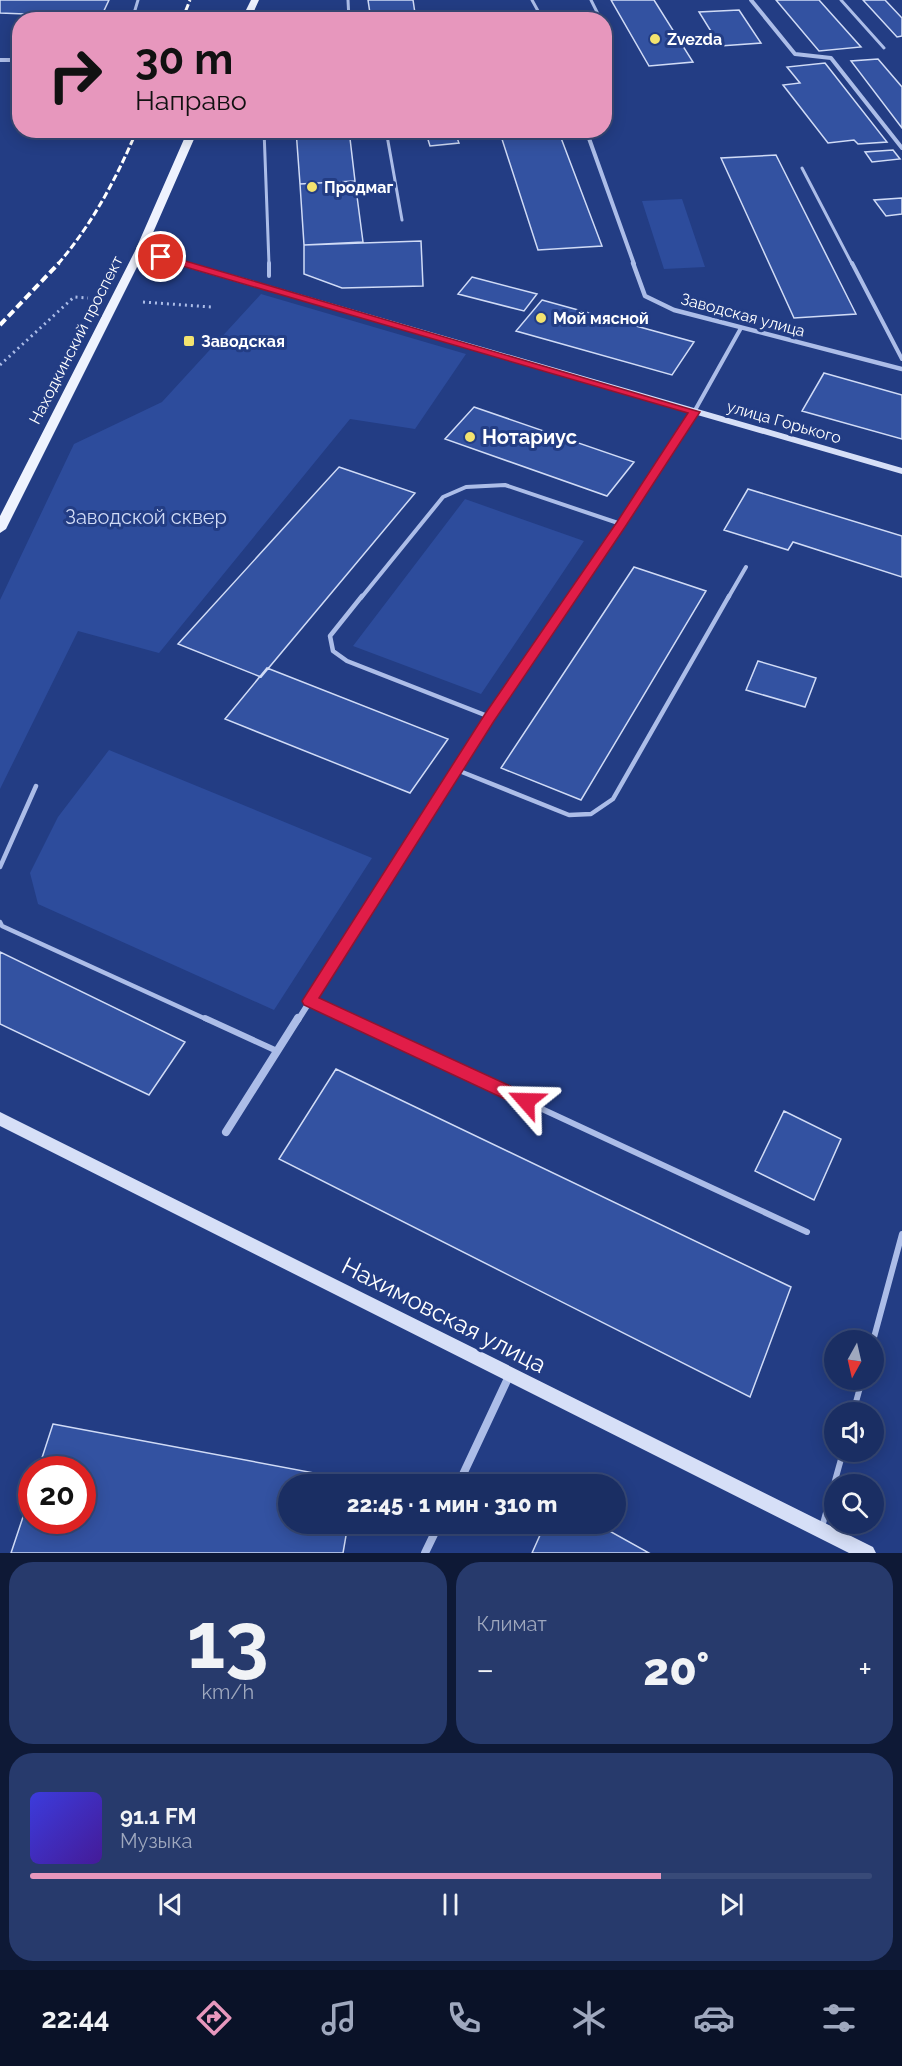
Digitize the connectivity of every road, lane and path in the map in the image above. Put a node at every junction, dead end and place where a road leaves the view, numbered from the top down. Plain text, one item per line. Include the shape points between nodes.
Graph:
1 (751, 0) edge
2 (841, 0) edge
3 (884, 48) dead end
4 (189, 138) edge
5 (264, 138) edge
6 (387, 138) edge
7 (589, 138) edge
8 (902, 148) edge
9 (802, 168) dead end
10 (402, 220) dead end
11 (140, 251) junction
12 (269, 276) dead end
13 (741, 328) junction
14 (902, 359) edge
15 (902, 369) edge
16 (694, 412) junction
17 (902, 471) edge
18 (621, 524) junction
19 (0, 529) edge
20 (746, 567) dead end
21 (490, 717) junction
22 (457, 770) junction
23 (36, 786) dead end
24 (0, 867) edge
25 (0, 922) edge
26 (309, 1001) junction
27 (277, 1051) junction
28 (0, 1119) edge
29 (226, 1132) dead end
30 (807, 1232) dead end
31 (902, 1234) edge
32 (876, 1330) edge
33 (510, 1374) junction
34 (840, 1462) edge
35 (463, 1474) edge
36 (821, 1529) junction
37 (434, 1534) edge
38 (425, 1553) edge
39 (867, 1553) edge

1 - 8 street via 795,54 831,58
2 - 3 lane
4 - 11 main road, Находкинский проспект
5 - 12 lane
6 - 10 lane
7 - 13 street, Заводская улица via 645,296 674,310
9 - 14 lane
11 - 16 main road, улица Горького
11 - 19 main road, Находкинский проспект
13 - 15 street, Заводская улица
13 - 16 lane
16 - 17 main road, улица Горького
16 - 18 street
18 - 21 street
18 - 21 lane via 505,485 466,488 443,497 330,636 333,651 347,661
20 - 22 lane via 613,799 591,814 568,815
21 - 22 street
22 - 26 street
23 - 24 lane
25 - 27 lane
26 - 27 street
26 - 30 lane
27 - 29 street
28 - 33 main road, Нахимовская улица
31 - 32 lane
33 - 35 street
33 - 36 main road, Нахимовская улица
34 - 36 lane
36 - 39 main road, Нахимовская улица
37 - 38 street

